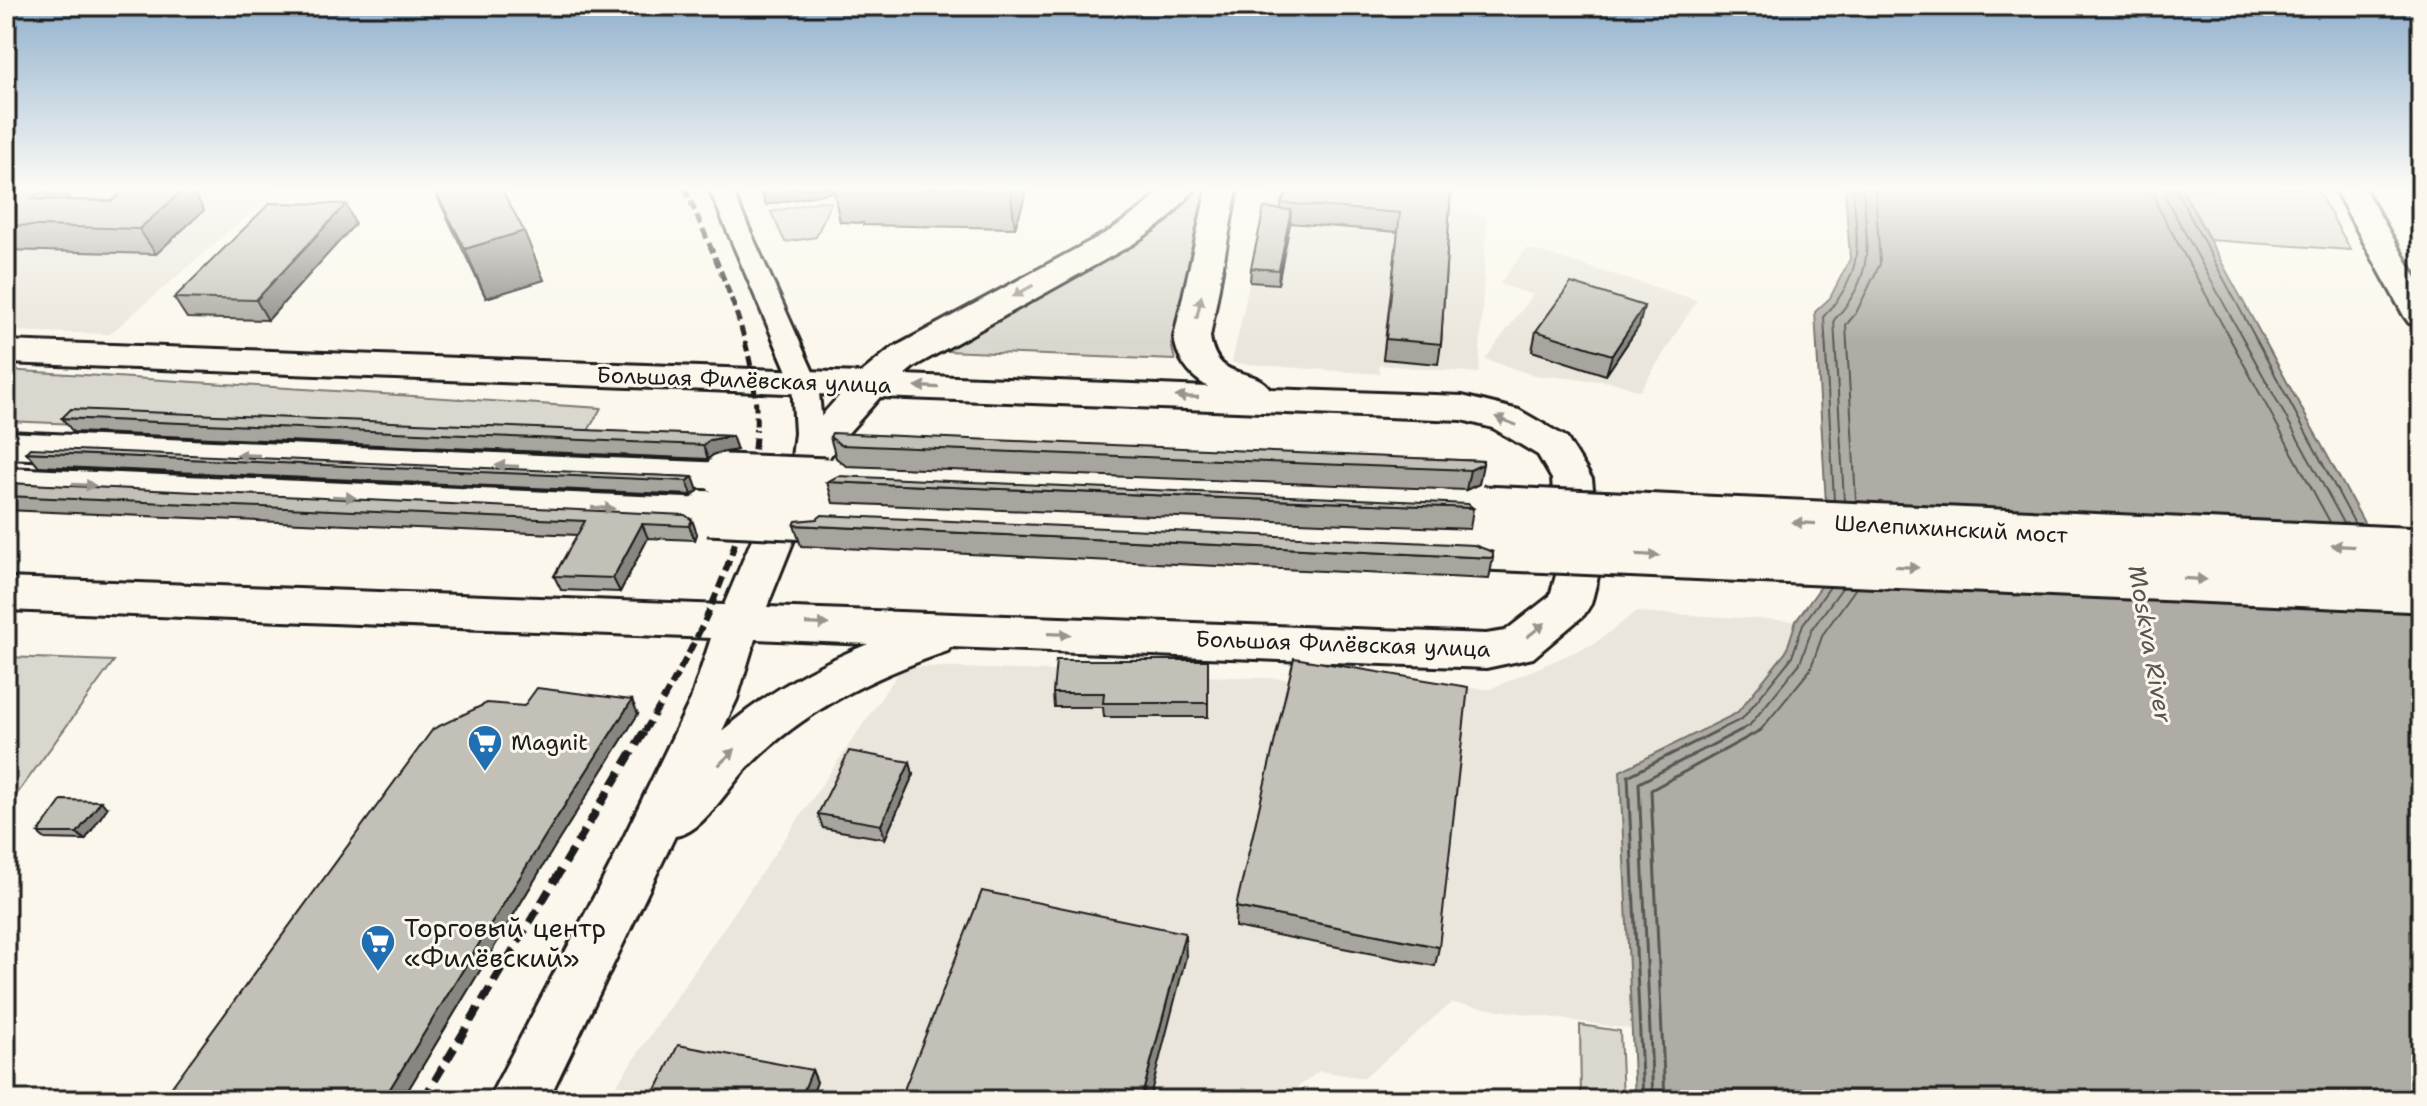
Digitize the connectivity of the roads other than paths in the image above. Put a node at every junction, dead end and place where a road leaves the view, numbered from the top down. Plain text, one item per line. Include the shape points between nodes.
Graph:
1 (741, 240) edge
2 (1117, 240) edge
3 (1212, 240) edge
4 (2378, 240) edge
5 (2421, 316) edge
6 (6, 352) edge
7 (805, 383) junction
8 (871, 384) junction
9 (1293, 401) junction
10 (20, 445) edge
11 (830, 476) junction
12 (6, 481) edge
13 (828, 518) edge
14 (2421, 550) edge
15 (2421, 590) edge
16 (6, 594) edge
17 (739, 621) junction
18 (981, 631) junction
19 (627, 884) junction
20 (517, 1100) edge

1 - 7 street
2 -> 8 street via 902,358
9 -> 3 street via 1205,370 1192,352
4 - 5 street
6 - 7 street, Большая Филёвская улица
7 - 8 street, Большая Филёвская улица
7 - 11 street via 809,433
9 -> 8 street, Большая Филёвская улица
8 - 11 street via 826,433
18 -> 9 street, Большая Филёвская улица via 1486,651 1517,646 1569,604 1580,565 1572,479 1552,446 1506,419 1462,408
11 -> 10 street, bridge via 725,476
11 - 17 street
12 -> 13 street, bridge
14 -> 15 street, Шелепихинский мост, bridge via 1468,527
16 - 17 street, Большая Филёвская улица
17 -> 18 street, Большая Филёвская улица
17 - 19 street via 714,699
19 -> 18 street via 698,786 797,697 884,654
19 - 20 street

